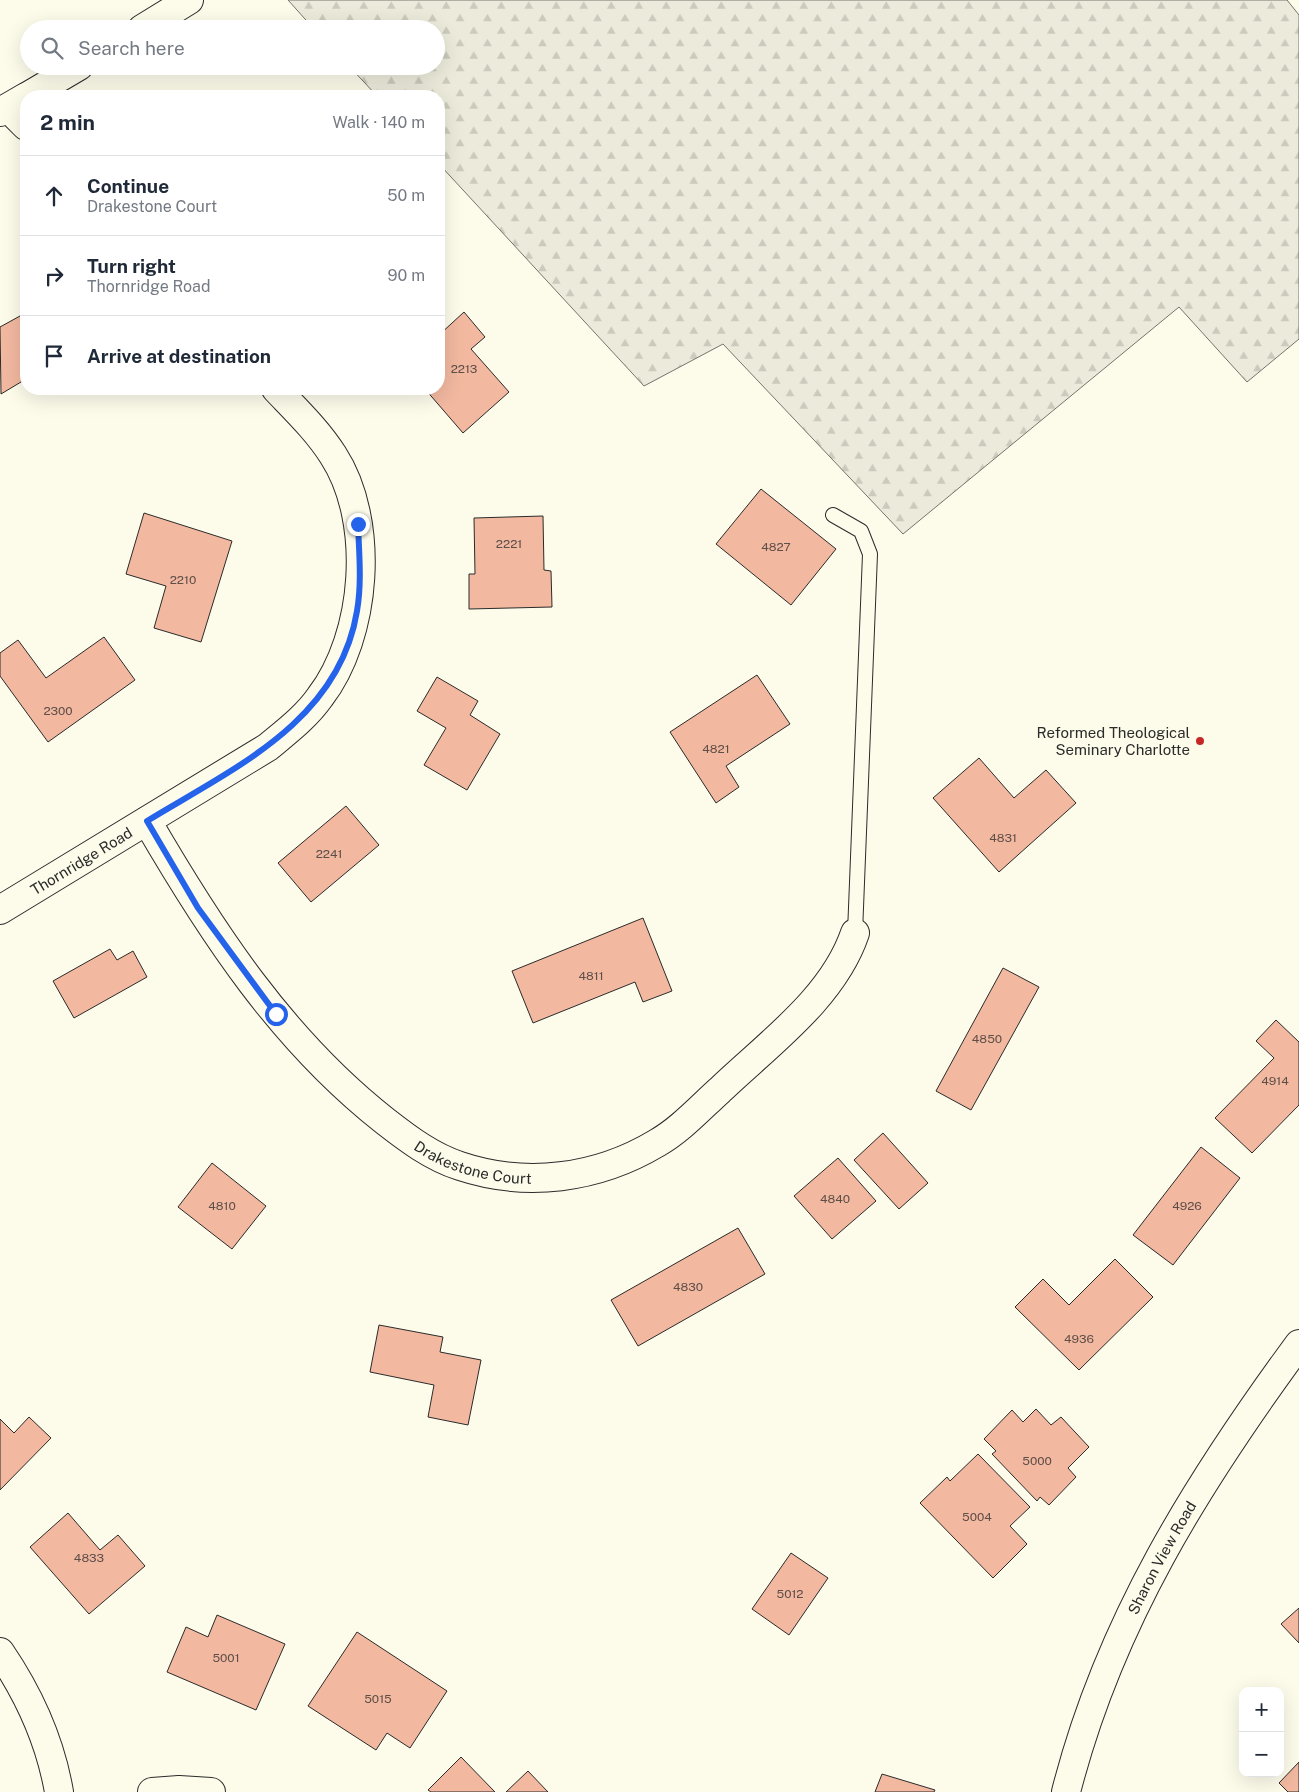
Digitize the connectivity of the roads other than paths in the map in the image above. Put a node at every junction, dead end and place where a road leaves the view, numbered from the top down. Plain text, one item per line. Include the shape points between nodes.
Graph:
1 (189, 0) edge
2 (157, 20) edge
3 (66, 75) edge
4 (44, 90) edge
5 (282, 395) edge
6 (833, 515) dead end
7 (147, 821) junction
8 (0, 910) edge
9 (855, 933) joint
10 (1299, 1344) edge
11 (0, 1652) edge
12 (59, 1792) edge
13 (152, 1792) edge
14 (212, 1792) edge
15 (1066, 1792) edge

1 - 2 street
3 - 4 street
5 - 7 street, Thornridge Road via 334,456 358,524 361,572 357,612 348,646 331,681 302,718 268,747
6 - 9 lane via 861,531 870,554
7 - 8 street, Thornridge Road
7 - 9 street, Drakestone Court via 198,908 246,976 326,1068 369,1108 418,1146 458,1166 498,1177 568,1177 619,1163 658,1143 693,1115 805,1010 836,973
10 - 15 street, Sharon View Road via 1242,1421 1172,1532 1105,1672
11 - 12 street via 40,1719
13 - 14 street

